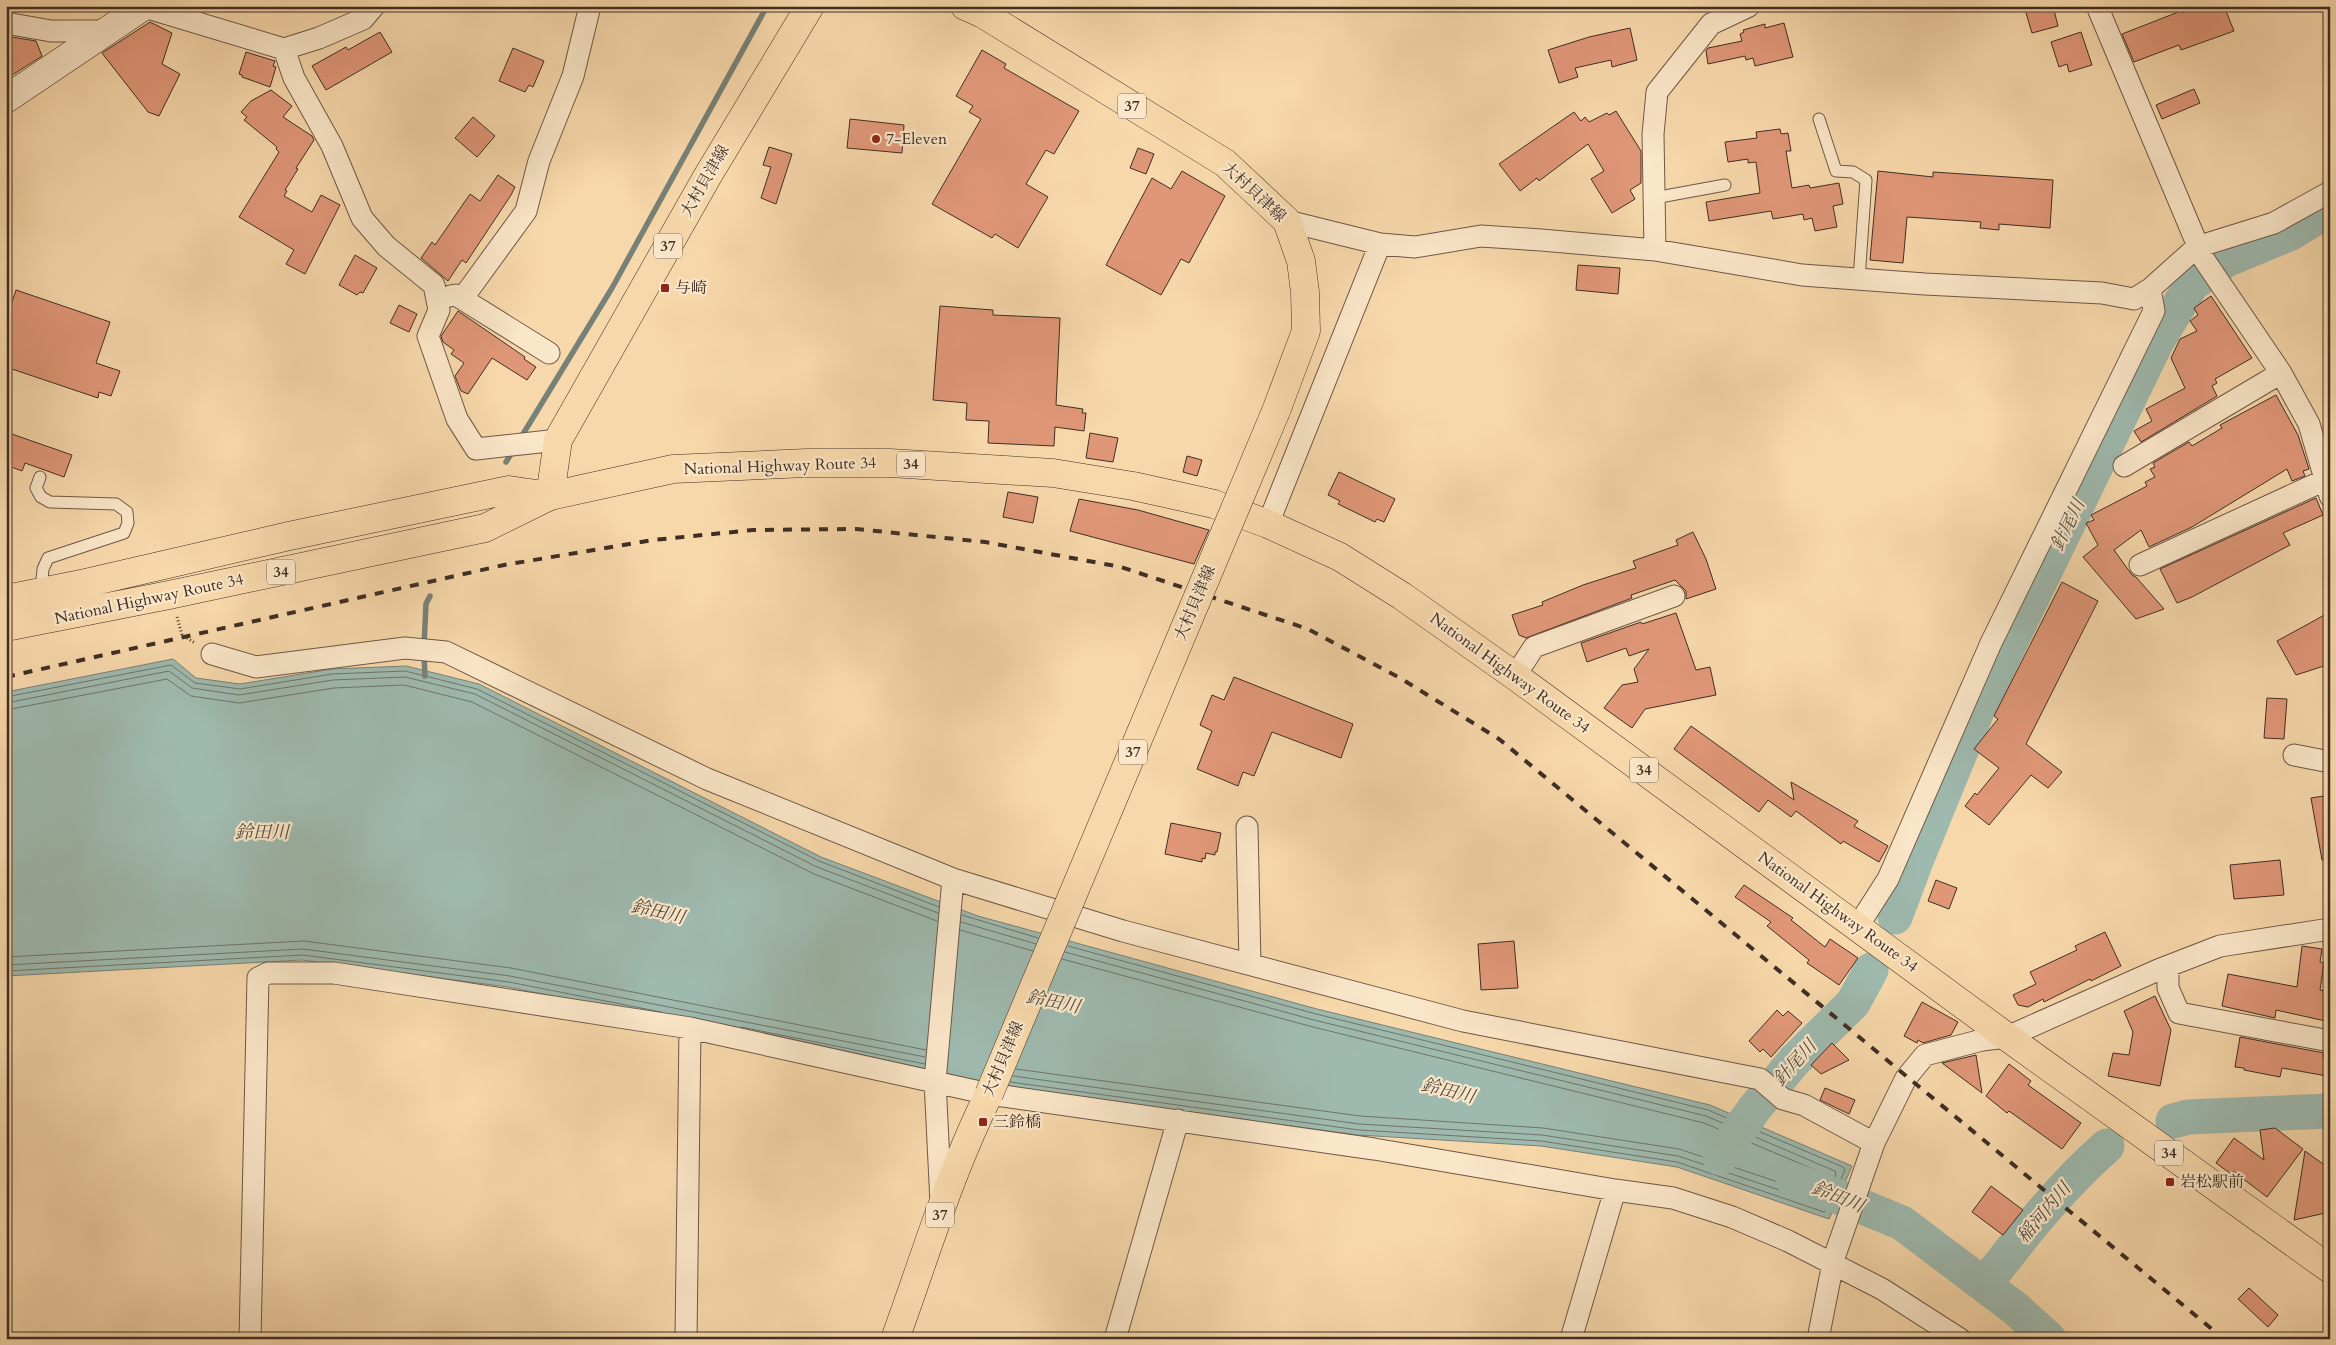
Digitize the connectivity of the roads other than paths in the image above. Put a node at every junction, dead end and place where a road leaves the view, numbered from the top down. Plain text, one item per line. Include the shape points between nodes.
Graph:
1 (374, 6) edge
2 (590, 6) edge
3 (810, 6) edge
4 (965, 6) edge
5 (1749, 6) edge
6 (2096, 6) edge
7 (141, 7) edge
8 (6, 23) edge
9 (108, 31) junction
10 (284, 49) junction
11 (6, 99) edge
12 (1819, 119) dead end
13 (1725, 185) dead end
14 (2330, 192) edge
15 (1654, 198) junction
16 (1287, 221) junction
17 (1380, 244) junction
18 (1655, 250) junction
19 (2200, 253) junction
20 (1859, 279) junction
21 (2150, 289) junction
22 (437, 298) junction
23 (462, 299) junction
24 (548, 353) dead end
25 (2281, 373) junction
26 (546, 442) junction
27 (2124, 466) dead end
28 (40, 477) dead end
29 (2327, 488) edge
30 (550, 496) junction
31 (1268, 524) junction
32 (2140, 565) dead end
33 (41, 592) junction
34 (1674, 596) dead end
35 (6, 599) edge
36 (6, 627) edge
37 (212, 654) road end
38 (1515, 676) junction
39 (2294, 755) dead end
40 (2330, 762) edge
41 (1246, 827) dead end
42 (953, 888) junction
43 (1858, 926) junction
44 (2330, 929) edge
45 (1250, 964) junction
46 (2168, 966) junction
47 (690, 1028) junction
48 (2007, 1037) junction
49 (2330, 1041) edge
50 (935, 1075) junction
51 (989, 1094) junction
52 (1178, 1120) junction
53 (1873, 1146) junction
54 (1615, 1190) junction
55 (941, 1211) junction
56 (1833, 1262) junction
57 (2330, 1269) edge
58 (250, 1339) edge
59 (686, 1339) edge
60 (896, 1339) edge
61 (1115, 1339) edge
62 (1571, 1339) edge
63 (1818, 1339) edge
64 (1960, 1339) edge

1 - 10 street via 363,19
2 - 23 street via 573,76 539,161 526,211
3 - 26 main road, 大村貝津線 / 37
4 - 16 main road, 大村貝津線 / 37 via 1225,163
5 - 15 street via 1711,24 1657,92 1653,134
6 - 19 street
7 - 9 street
7 - 10 street
8 - 9 street via 51,31
9 - 11 street
10 - 22 street via 294,78 332,146 362,218 386,246 434,285
12 - 20 lane via 1836,171 1853,172 1866,180
13 - 15 lane
14 - 19 street via 2274,223
15 - 18 street
16 - 17 street
16 - 51 main road, 大村貝津線 / 37, bridge via 1301,261 1306,331 1276,411
17 - 18 street via 1415,247 1481,236
17 - 31 street
18 - 20 street via 1802,275
19 - 21 street
19 - 25 street
20 - 21 street via 2102,293 2134,298
21 - 43 street via 2154,311 1991,643 1888,879
22 - 23 street via 456,295
22 - 26 street via 439,310 428,336 457,419 476,449
23 - 24 street
25 - 27 street
25 - 29 street via 2309,424
26 - 30 main road, 大村貝津線 / 37
28 - 33 lane via 36,488 41,497 50,502 116,504 127,512 128,523 124,533 48,558 43,569
29 - 32 street
30 - 31 main road, National Highway Route 34 / 34 via 673,469 890,463 1053,473 1214,504
30 - 33 main road, National Highway Route 34 / 34 via 509,490
30 - 36 main road, National Highway Route 34 / 34 via 485,528 169,596
31 - 38 main road, National Highway Route 34 / 34 via 1348,562
33 - 35 main road, National Highway Route 34 / 34
34 - 38 street via 1596,614 1534,647
37 - 42 street via 256,667 406,648 446,652 707,779
38 - 43 main road, National Highway Route 34 / 34
39 - 40 street
41 - 45 street
42 - 45 street
42 - 50 street
43 - 48 main road, National Highway Route 34 / 34
44 - 46 street via 2220,946
45 - 53 street via 1463,1022 1760,1079 1783,1099 1804,1105
46 - 48 street
46 - 49 street via 2168,988 2179,1013
47 - 50 street
47 - 58 street via 334,973 268,973 258,978
47 - 59 street
48 - 53 street via 1925,1055 1906,1078
48 - 57 main road, National Highway Route 34 / 34
50 - 51 street
50 - 55 street
51 - 52 street
51 - 55 main road, 大村貝津線 / 37
52 - 54 street via 1374,1148
52 - 61 street
53 - 56 street
54 - 56 street via 1672,1198 1732,1217
54 - 62 street
55 - 60 main road, 大村貝津線 / 37
56 - 63 street
56 - 64 street

